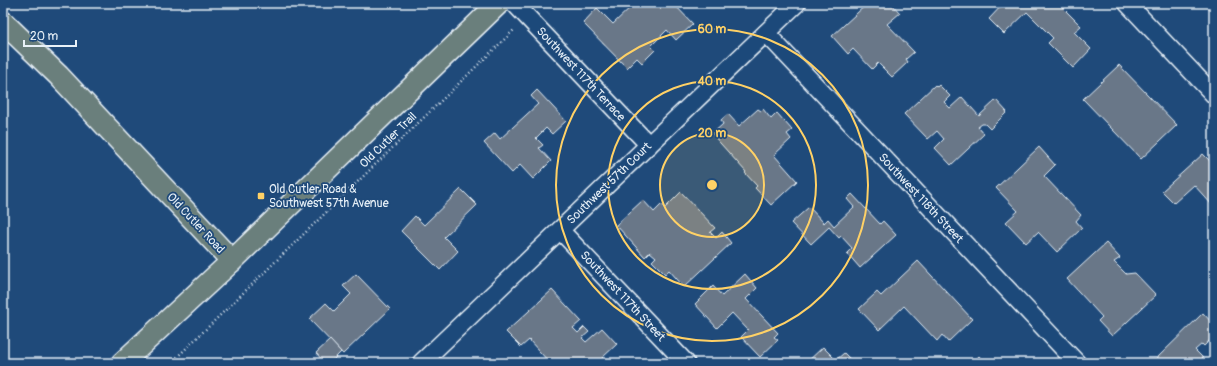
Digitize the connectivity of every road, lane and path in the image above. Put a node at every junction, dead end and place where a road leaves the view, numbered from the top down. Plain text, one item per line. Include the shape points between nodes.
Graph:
1 (499, 3) edge
2 (514, 3) edge
3 (797, 3) edge
4 (1127, 3) edge
5 (3, 22) edge
6 (514, 31) dead end
7 (766, 33) junction
8 (1214, 95) edge
9 (649, 145) junction
10 (560, 230) junction
11 (232, 261) junction
12 (122, 363) edge
13 (171, 363) edge
14 (421, 363) edge
15 (686, 363) edge
16 (1077, 363) edge

1 - 11 main road, Old Cutler Road
2 - 9 street, Southwest 117th Terrace
3 - 7 street, Southwest 57th Court
4 - 8 street
5 - 11 main road, Old Cutler Road via 59,76
6 - 13 path, Old Cutler Trail
7 - 9 street, Southwest 57th Court
7 - 16 street, Southwest 118th Street
9 - 10 street, Southwest 57th Court
10 - 14 street, Southwest 57th Court
10 - 15 street, Southwest 117th Street
11 - 12 main road

